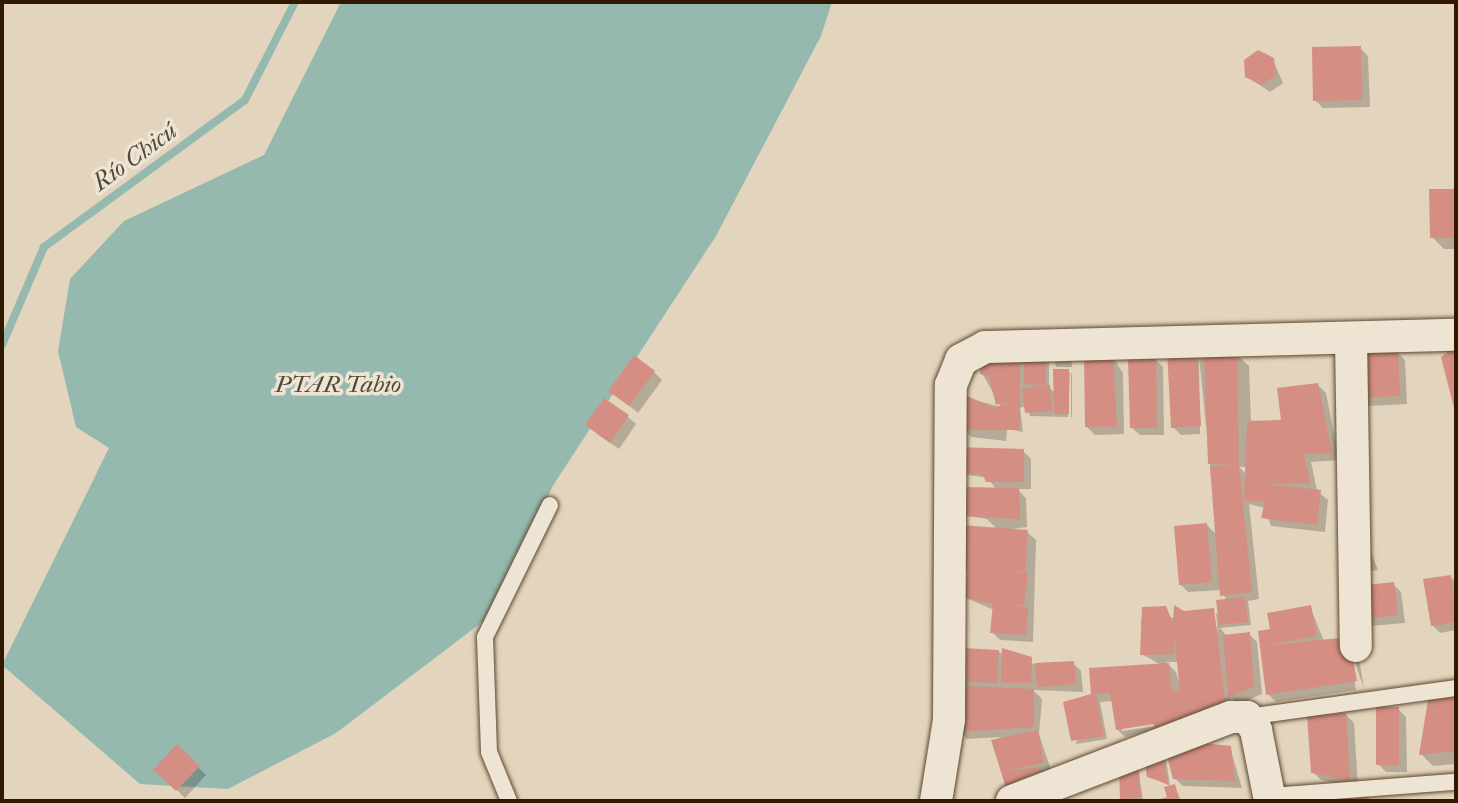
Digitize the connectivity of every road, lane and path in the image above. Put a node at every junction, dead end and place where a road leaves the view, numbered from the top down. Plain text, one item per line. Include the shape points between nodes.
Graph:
1 (1456, 335) edge
2 (1351, 338) junction
3 (550, 505) dead end
4 (1356, 646) dead end
5 (1456, 688) edge
6 (1247, 717) junction
7 (1454, 782) dead end
8 (1087, 789) edge
9 (1270, 799) edge
10 (509, 801) edge
11 (936, 801) edge
12 (1012, 801) edge

1 - 2 street
2 - 4 street
2 - 11 street via 985,347 961,360 951,385 949,720
3 - 10 lane via 485,637 489,752
5 - 6 lane
6 - 8 street via 1231,717
6 - 9 street via 1256,730
7 - 9 lane
8 - 12 street

